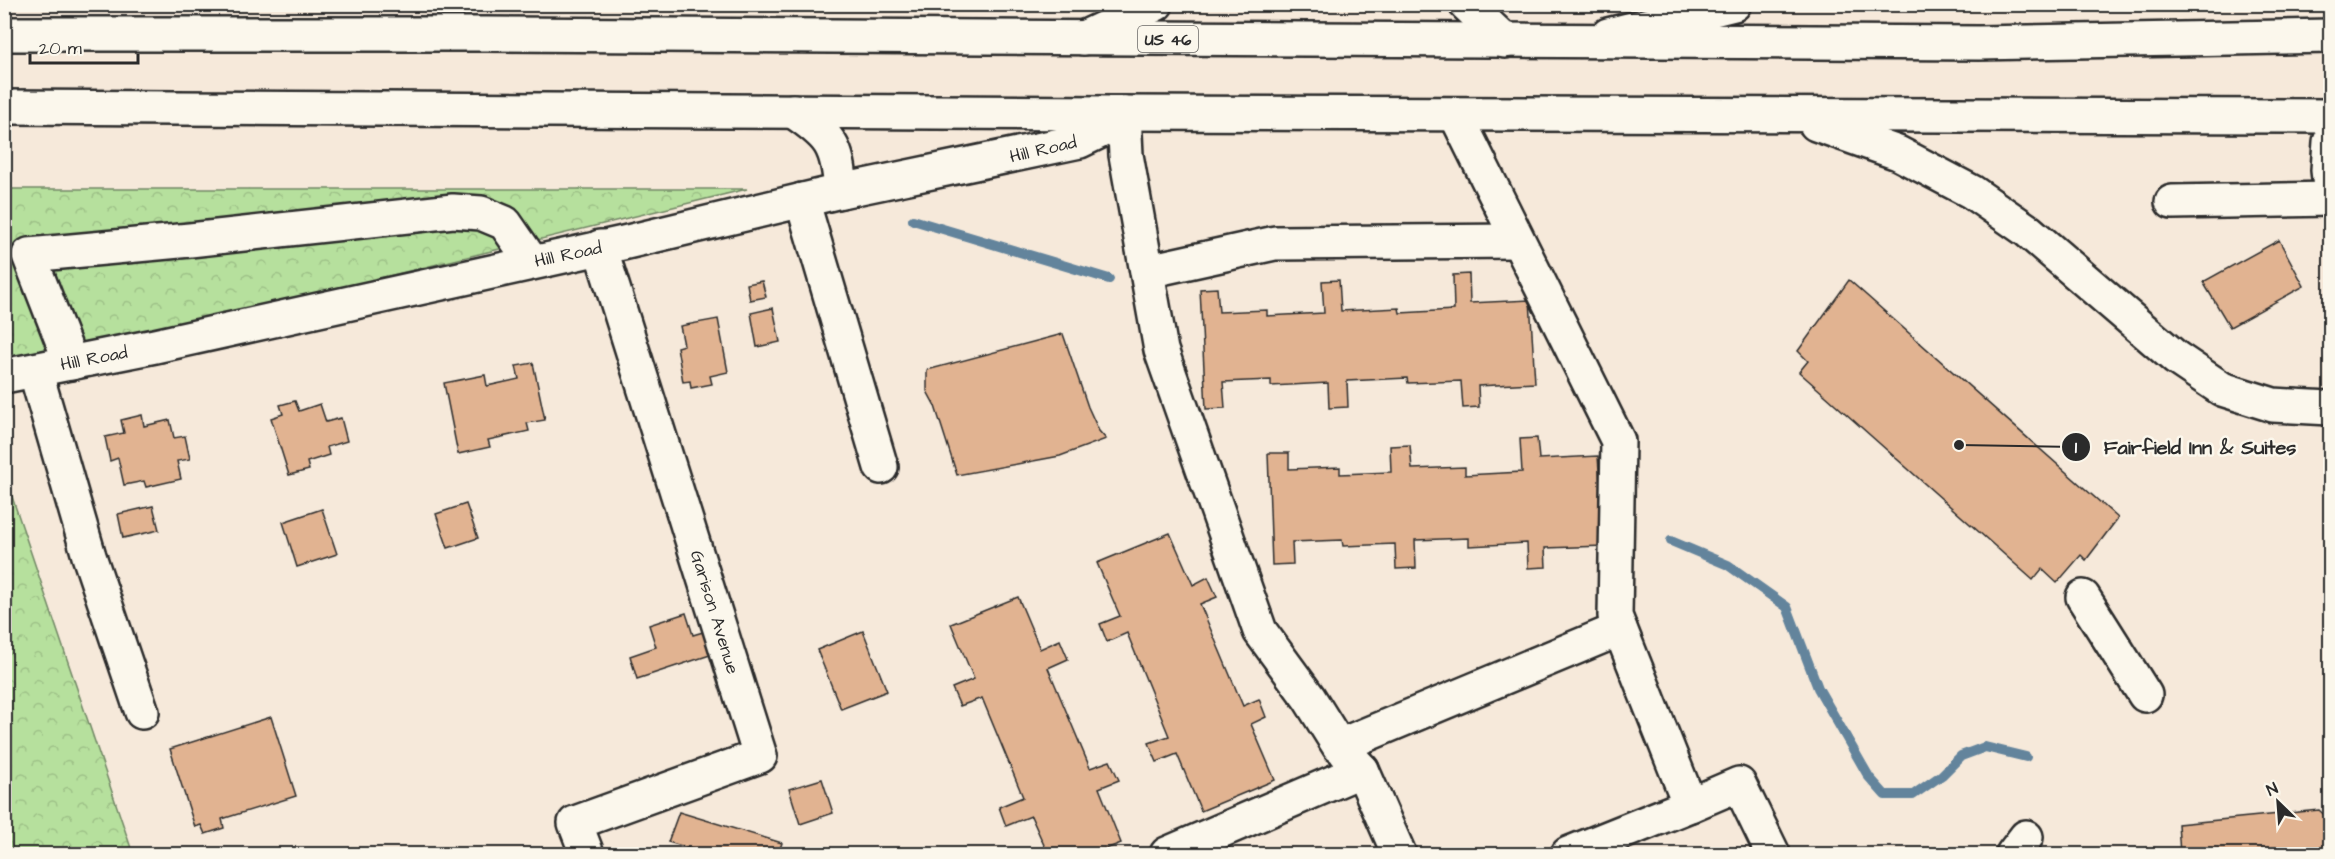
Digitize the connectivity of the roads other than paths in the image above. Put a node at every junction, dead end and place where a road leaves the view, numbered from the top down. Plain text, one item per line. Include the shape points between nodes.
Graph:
1 (1156, 4) edge
2 (1466, 4) edge
3 (1734, 4) edge
4 (6, 33) edge
5 (2331, 36) edge
6 (1083, 38) junction
7 (1505, 41) junction
8 (1580, 42) junction
9 (4, 107) edge
10 (793, 111) junction
11 (1124, 113) junction
12 (1456, 115) junction
13 (1792, 116) junction
14 (2331, 116) edge
15 (2331, 142) edge
16 (2331, 187) edge
17 (841, 191) junction
18 (2331, 198) edge
19 (802, 200) junction
20 (2172, 202) dead end
21 (1518, 241) junction
22 (600, 247) junction
23 (17, 257) edge
24 (532, 262) junction
25 (1148, 271) junction
26 (71, 363) junction
27 (20, 373) edge
28 (2331, 408) edge
29 (881, 466) dead end
30 (2083, 597) dead end
31 (1620, 628) junction
32 (2145, 695) dead end
33 (142, 712) dead end
34 (1339, 746) junction
35 (1362, 770) junction
36 (1690, 805) junction
37 (586, 855) edge
38 (1167, 855) edge
39 (1398, 855) edge
40 (1568, 855) edge
41 (1773, 855) edge

1 - 6 main road
2 - 7 main road
3 - 8 main road
4 - 6 main road, US 46
5 - 8 main road, US 46 via 1979,43
6 - 7 main road, US 46
7 - 8 main road, US 46
9 - 10 main road
10 - 11 main road
10 - 17 main road via 821,130 832,148 839,166
11 - 12 main road
11 - 17 main road, Hill Road via 1109,127 1080,141
11 - 25 main road via 1126,156
12 - 13 main road
12 - 21 main road
13 - 14 main road
13 - 28 main road via 1898,153 1972,192 2028,231 2176,358 2222,389 2273,405
15 - 16 main road
17 - 19 main road, Hill Road
18 - 20 main road
19 - 22 main road, Hill Road
19 - 29 main road
21 - 25 main road via 1275,243
21 - 31 main road via 1618,441 1615,616
22 - 24 main road, Hill Road
22 - 37 main road, Garison Avenue via 760,756 575,823
23 - 24 main road via 453,210 481,213 505,223
23 - 26 main road
24 - 26 main road, Hill Road
25 - 34 main road via 1161,350 1260,631
26 - 27 main road, Hill Road
27 - 33 main road
30 - 32 main road
31 - 34 main road
31 - 36 main road
34 - 35 main road
35 - 38 main road
35 - 39 main road
36 - 40 main road
36 - 41 main road via 1739,784

